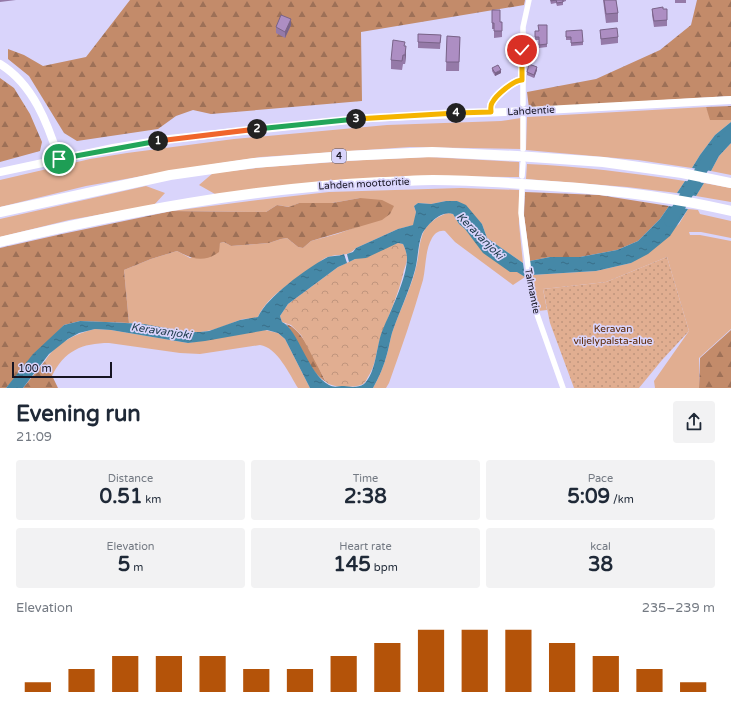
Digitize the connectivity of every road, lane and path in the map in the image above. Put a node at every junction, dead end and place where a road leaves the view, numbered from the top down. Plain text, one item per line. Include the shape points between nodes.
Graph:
1 (529, 0) edge
2 (0, 64) edge
3 (522, 80) junction
4 (731, 100) edge
5 (523, 104) dead end
6 (491, 112) junction
7 (524, 118) dead end
8 (523, 149) dead end
9 (59, 159) junction
10 (523, 163) dead end
11 (0, 172) edge
12 (522, 176) dead end
13 (731, 183) edge
14 (522, 190) dead end
15 (731, 211) edge
16 (0, 212) edge
17 (0, 242) edge
18 (563, 388) edge

1 - 3 street via 523,27
2 - 9 main road via 18,79 34,100 52,135
3 - 5 street
3 - 6 main road via 516,81 497,97 492,103
4 - 6 main road, Lahdentie
6 - 9 main road, Lahdentie via 368,118 210,134 113,148
7 - 8 street
9 - 11 main road, Lahdentie
10 - 12 street
13 - 16 highway, 4 via 603,162 432,152 254,163 170,175
14 - 18 street, Talmantie via 521,213 526,261 535,311
15 - 17 highway, Lahden moottoritie via 667,198 601,190 432,180 257,192 174,205

